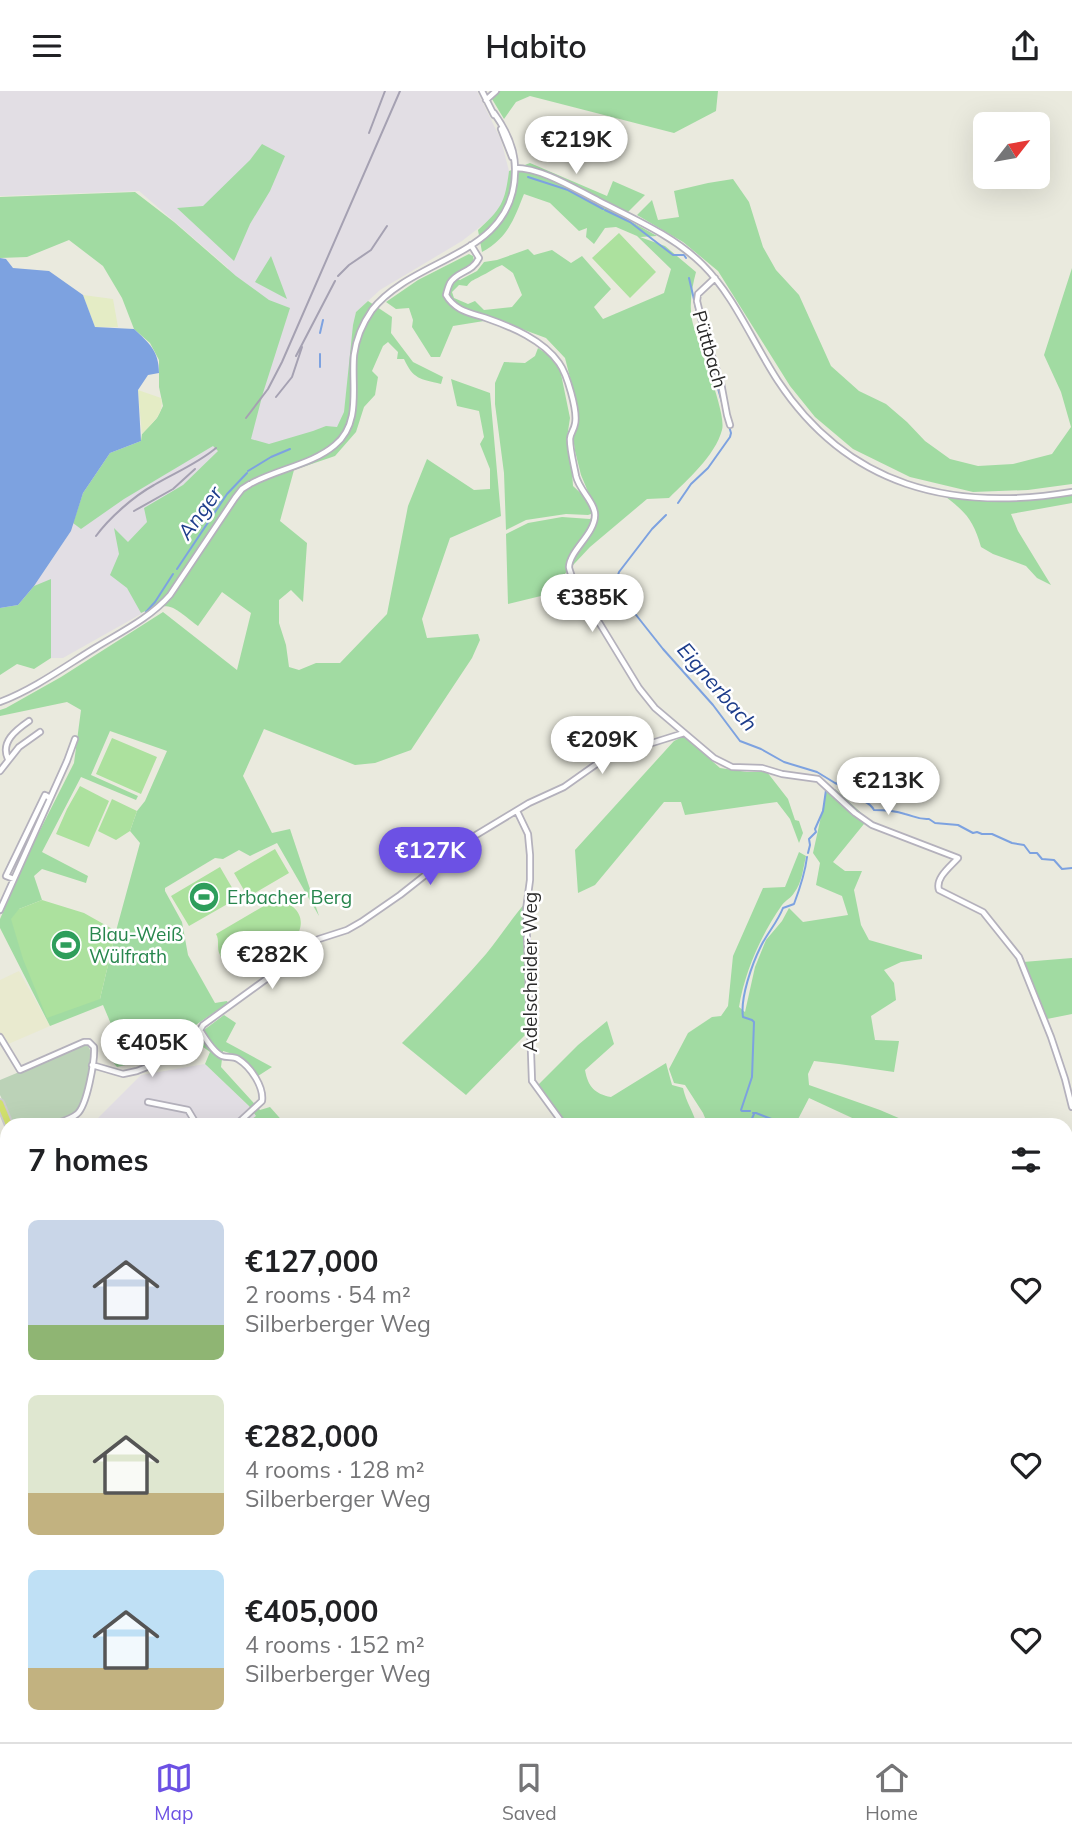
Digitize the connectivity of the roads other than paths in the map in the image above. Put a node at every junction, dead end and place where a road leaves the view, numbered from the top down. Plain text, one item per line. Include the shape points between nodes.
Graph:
1 (482, 91) edge
2 (496, 91) edge
3 (486, 100) junction
4 (515, 166) junction
5 (471, 246) junction
6 (715, 278) junction
7 (730, 425) dead end
8 (1072, 492) edge
9 (0, 702) edge
10 (29, 721) dead end
11 (40, 732) dead end
12 (684, 733) junction
13 (75, 739) dead end
14 (8, 759) junction
15 (0, 771) edge
16 (517, 811) junction
17 (0, 909) edge
18 (200, 1030) junction
19 (0, 1037) edge
20 (92, 1065) junction
21 (148, 1103) dead end
22 (1072, 1107) edge
23 (70, 1118) edge
24 (193, 1118) edge
25 (244, 1118) edge
26 (560, 1118) edge

1 - 3 street
2 - 3 street
3 - 4 street via 507,135
4 - 5 street via 512,197 504,214
4 - 6 street via 539,173 668,237
5 - 9 street via 392,291 365,320 354,353 352,417 338,443 242,489 161,605 52,675
5 - 12 street via 479,258 477,264 450,282 446,295 457,308 530,338 562,368 576,423 570,437 577,479 594,511 592,527 569,568 572,578 639,688
6 - 7 street, Püttbach via 698,294 697,301
6 - 8 street via 797,407 826,437 862,462 898,481 960,497 1021,499
10 - 14 street via 5,741 3,754
11 - 14 street
12 - 16 street via 617,754
12 - 22 street via 725,765 818,779 872,825 958,858 940,879 939,890 983,912 1018,957 1051,1037
13 - 17 street
14 - 15 street
16 - 18 street via 476,835 362,922 298,951
16 - 26 street, Adelscheider Weg via 528,834 530,855 526,920 532,1081
18 - 20 street via 137,1071 123,1074
18 - 25 street via 222,1056 240,1060 260,1085 262,1101
19 - 20 street via 20,1070 84,1042 94,1048
20 - 23 street via 80,1111
21 - 24 street via 188,1110

